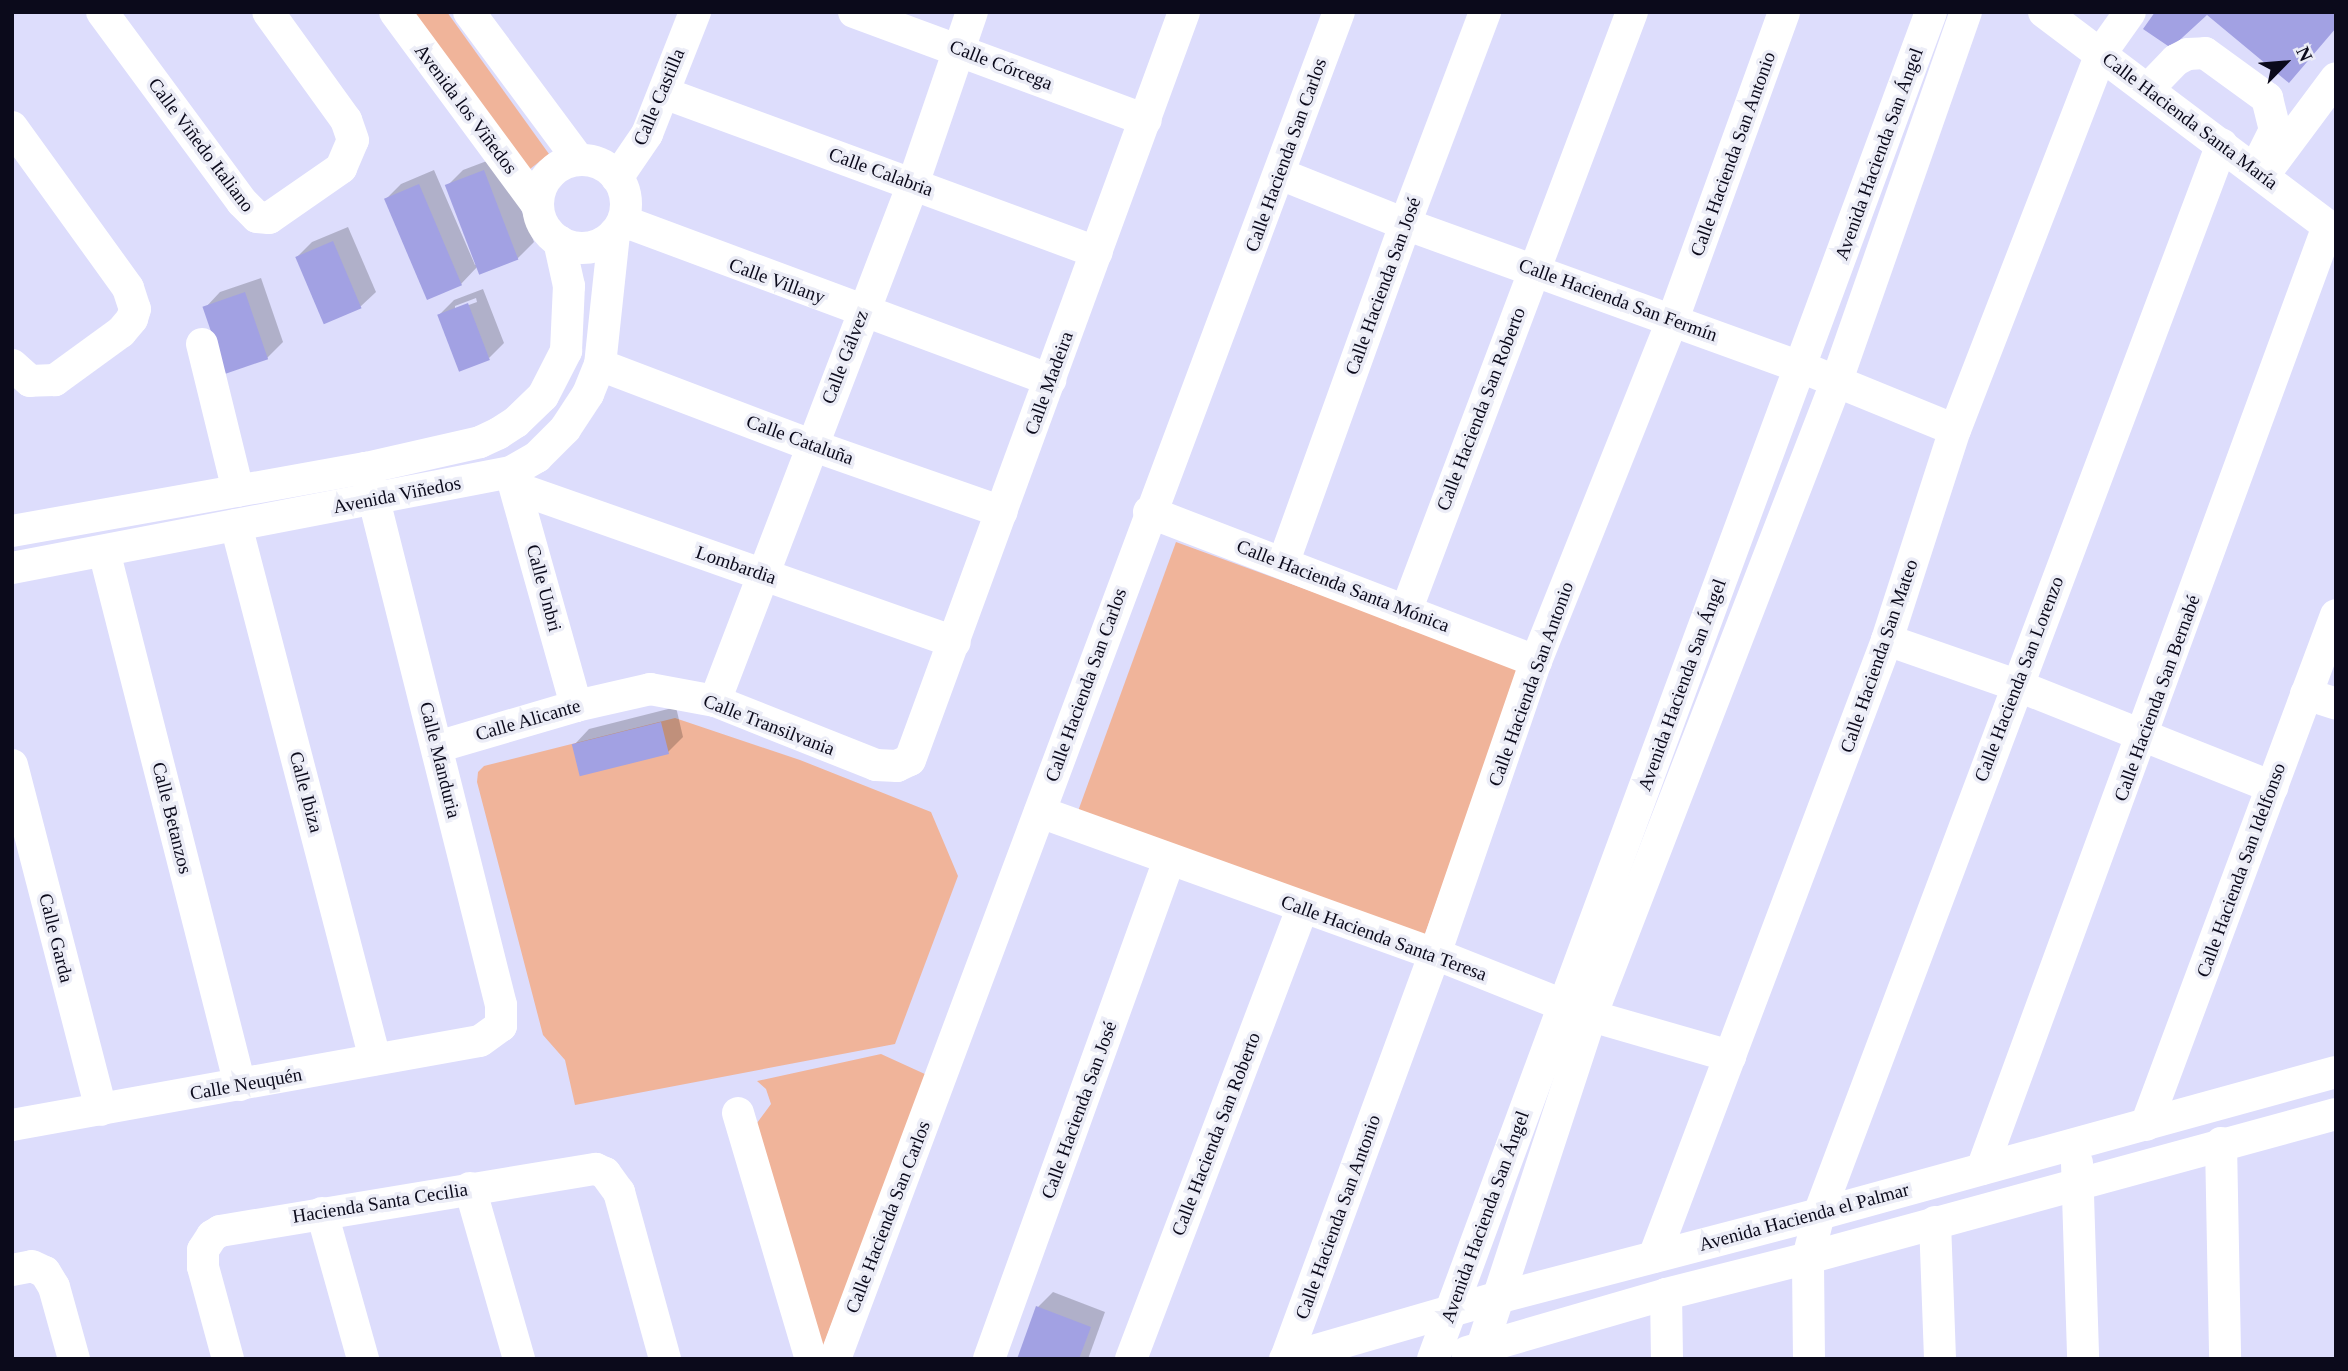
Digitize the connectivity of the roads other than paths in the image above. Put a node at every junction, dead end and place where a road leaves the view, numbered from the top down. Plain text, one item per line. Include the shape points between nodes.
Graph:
1 (102, 12) edge
2 (268, 12) edge
3 (394, 12) edge
4 (469, 12) edge
5 (695, 12) edge
6 (854, 12) edge
7 (972, 12) edge
8 (1184, 12) edge
9 (1339, 12) edge
10 (1485, 12) edge
11 (1632, 12) edge
12 (1784, 12) edge
13 (1931, 12) edge
14 (1966, 12) edge
15 (2044, 12) edge
16 (2130, 12) edge
17 (958, 48) junction
18 (2101, 53) junction
19 (2336, 78) edge
20 (2148, 89) junction
21 (663, 93) junction
22 (1146, 120) junction
23 (12, 127) edge
24 (2222, 144) junction
25 (579, 160) junction
26 (2259, 173) junction
27 (1280, 174) junction
28 (617, 178) junction
29 (913, 184) junction
30 (538, 206) junction
31 (1405, 224) junction
32 (619, 227) junction
33 (2332, 229) edge
34 (559, 241) junction
35 (1097, 252) junction
36 (1533, 270) junction
37 (862, 312) junction
38 (1673, 319) junction
39 (202, 344) dead end
40 (12, 365) edge
41 (600, 365) junction
42 (1801, 367) junction
43 (1051, 380) junction
44 (1836, 383) junction
45 (1955, 430) junction
46 (811, 445) junction
47 (366, 468) junction
48 (514, 480) junction
49 (238, 491) junction
50 (374, 500) junction
51 (1002, 512) junction
52 (1149, 512) junction
53 (236, 525) junction
54 (12, 531) edge
55 (104, 551) junction
56 (1284, 561) junction
57 (12, 568) edge
58 (763, 575) junction
59 (1406, 611) junction
60 (2336, 615) edge
61 (1887, 640) junction
62 (955, 642) junction
63 (1536, 661) junction
64 (2016, 685) junction
65 (2306, 694) junction
66 (619, 695) joint
67 (715, 701) junction
68 (2336, 704) edge
69 (576, 706) junction
70 (2143, 736) junction
71 (437, 747) junction
72 (914, 754) joint
73 (12, 765) edge
74 (2272, 787) junction
75 (1040, 813) junction
76 (1169, 860) junction
77 (1301, 909) junction
78 (1435, 954) junction
79 (1577, 1011) junction
80 (480, 1041) joint
81 (1730, 1056) junction
82 (375, 1059) junction
83 (2330, 1073) edge
84 (240, 1085) junction
85 (101, 1110) junction
86 (737, 1113) dead end
87 (2336, 1114) edge
88 (12, 1125) edge
89 (2146, 1125) junction
90 (2221, 1143) junction
91 (2075, 1144) junction
92 (1982, 1169) junction
93 (2079, 1184) junction
94 (470, 1188) junction
95 (322, 1213) junction
96 (1819, 1214) junction
97 (1935, 1222) junction
98 (1654, 1257) junction
99 (1808, 1258) junction
100 (17, 1269) edge
101 (1667, 1294) junction
102 (1497, 1298) junction
103 (1450, 1313) junction
104 (1523, 1347) edge
105 (1480, 1353) edge
106 (74, 1359) edge
107 (228, 1359) edge
108 (363, 1359) edge
109 (519, 1359) edge
110 (665, 1359) edge
111 (811, 1359) edge
112 (835, 1359) edge
113 (989, 1359) edge
114 (1131, 1359) edge
115 (1286, 1359) edge
116 (1436, 1359) edge
117 (1667, 1359) edge
118 (1809, 1359) edge
119 (1940, 1359) edge
120 (2083, 1359) edge
121 (2225, 1359) edge

1 - 2 street, Calle Viñedo Italiano via 242,202 257,217 269,218 341,168 353,140 346,120
3 - 30 street, Avenida los Viñedos
4 - 25 street
5 - 21 street, Calle Castilla
6 - 17 street, Calle Córcega
7 - 17 street, Calle Gálvez
8 - 22 street, Calle Madeira
9 - 27 street, Calle Hacienda San Carlos
10 - 31 street, Calle Hacienda San José
11 - 36 street, Calle Hacienda San Roberto
12 - 38 street, Calle Hacienda San Antonio
13 - 42 street, Avenida Hacienda San Ángel
14 - 44 street, Avenida Hacienda San Ángel
15 - 18 street, Calle Hacienda Santa María
16 - 18 street, Calle Hacienda San Mateo
17 - 22 street, Calle Córcega
17 - 29 street, Calle Gálvez
18 - 20 street, Calle Hacienda Santa María
18 - 45 street, Calle Hacienda San Mateo
19 - 26 street
20 - 24 street, Calle Hacienda Santa María
20 - 26 street via 2176,60 2205,53 2267,98 2275,130
21 - 28 street, Calle Castilla via 647,134
21 - 29 street, Calle Calabria
22 - 35 street, Calle Madeira
23 - 40 street via 128,288 135,309 121,332 55,380 30,381
24 - 26 street, Calle Hacienda Santa María
24 - 64 street, Calle Hacienda San Lorenzo
25 - 28 street via 593,161
25 - 30 street via 566,163 545,180
26 - 33 street, Calle Hacienda Santa María
27 - 31 street, Calle Hacienda San Fermín
27 - 52 street, Calle Hacienda San Carlos
28 - 32 street via 626,206
29 - 35 street, Calle Calabria
29 - 37 street, Calle Gálvez
30 - 34 street via 541,219
31 - 36 street, Calle Hacienda San Fermín
31 - 56 street, Calle Hacienda San José
32 - 34 street via 589,248
32 - 37 street, Calle Villany
32 - 41 street, Avenida Viñedos
33 - 70 street, Calle Hacienda San Bernabé
34 - 47 street, Avenida Viñedos via 569,286 567,340 560,367 543,396 516,422 480,442
35 - 43 street, Calle Madeira
36 - 38 street, Calle Hacienda San Fermín
36 - 59 street, Calle Hacienda San Roberto
37 - 43 street, Calle Villany
37 - 46 street, Calle Gálvez
38 - 42 street, Calle Hacienda San Fermín
38 - 63 street, Calle Hacienda San Antonio
39 - 49 street
41 - 46 street, Calle Cataluña
41 - 48 street, Avenida Viñedos via 565,429
42 - 44 street, Calle Hacienda San Fermín
42 - 79 street, Avenida Hacienda San Ángel
43 - 51 street, Calle Madeira
44 - 45 street, Calle Hacienda San Fermín
44 - 79 street, Avenida Hacienda San Ángel
45 - 61 street, Calle Hacienda San Mateo
46 - 51 street, Calle Cataluña
46 - 58 street, Calle Gálvez
47 - 49 street, Avenida Viñedos
47 - 50 street, Calle Manduria
48 - 50 street, Avenida Viñedos
48 - 58 street, Lombardia
48 - 69 street, Calle Unbri
49 - 54 street, Avenida Viñedos
50 - 53 street, Avenida Viñedos
50 - 71 street, Calle Manduria
51 - 62 street, Calle Madeira
52 - 56 street, Calle Hacienda Santa Mónica
52 - 75 street, Calle Hacienda San Carlos
53 - 55 street, Avenida Viñedos
53 - 82 street, Calle Ibiza
55 - 57 street, Avenida Viñedos
55 - 84 street, Calle Betanzos
56 - 59 street, Calle Hacienda Santa Mónica
58 - 62 street, Lombardia
58 - 67 street, Calle Gálvez
59 - 63 street, Calle Hacienda Santa Mónica
60 - 65 street, Calle Hacienda San Idelfonso
61 - 64 street
61 - 81 street, Calle Hacienda San Mateo
62 - 72 street, Calle Madeira
63 - 78 street, Calle Hacienda San Antonio
64 - 70 street
64 - 96 street, Calle Hacienda San Lorenzo
65 - 68 street
65 - 74 street, Calle Hacienda San Idelfonso
66 - 67 street, Calle Transilvania via 666,690
66 - 69 street, Calle Alicante
67 - 72 street, Calle Transilvania via 876,765 897,766
69 - 71 street, Calle Alicante
70 - 74 street
70 - 92 street, Calle Hacienda San Bernabé
71 - 80 street, Calle Manduria via 501,1005 501,1026
73 - 85 street, Calle Garda
74 - 89 street, Calle Hacienda San Idelfonso
75 - 76 street, Calle Hacienda Santa Teresa
75 - 112 street, Calle Hacienda San Carlos
76 - 77 street, Calle Hacienda Santa Teresa
76 - 113 street, Calle Hacienda San José
77 - 78 street, Calle Hacienda Santa Teresa
77 - 114 street, Calle Hacienda San Roberto
78 - 79 street, Calle Hacienda Santa Teresa
78 - 115 street, Calle Hacienda San Antonio
79 - 81 street, Calle Hacienda Santa Teresa
79 - 102 street, Avenida Hacienda San Ángel
79 - 103 street, Avenida Hacienda San Ángel
80 - 82 street, Calle Neuquén
81 - 98 street, Calle Hacienda San Mateo
82 - 84 street, Calle Neuquén
83 - 89 street, Avenida Hacienda el Palmar
84 - 85 street, Calle Neuquén
85 - 88 street, Calle Neuquén
86 - 111 street
87 - 90 street, Avenida Hacienda el Palmar
89 - 91 street, Avenida Hacienda el Palmar
90 - 93 street, Avenida Hacienda el Palmar
90 - 121 street
91 - 92 street, Avenida Hacienda el Palmar
91 - 93 street
92 - 96 street, Avenida Hacienda el Palmar
93 - 97 street, Avenida Hacienda el Palmar
93 - 120 street
94 - 95 street, Hacienda Santa Cecilia
94 - 109 street
94 - 110 street, Hacienda Santa Cecilia via 584,1170 605,1173 619,1192
95 - 107 street, Hacienda Santa Cecilia via 212,1236 203,1250 203,1267
95 - 108 street
96 - 98 street, Avenida Hacienda el Palmar
96 - 99 street, Calle Hacienda San Lorenzo
97 - 99 street, Avenida Hacienda el Palmar
97 - 119 street
98 - 102 street, Avenida Hacienda el Palmar
99 - 101 street, Avenida Hacienda el Palmar
99 - 118 street, Calle Hacienda San Lorenzo
100 - 106 street via 40,1268 54,1287
101 - 104 street, Avenida Hacienda el Palmar
101 - 117 street
102 - 103 street, Avenida Hacienda el Palmar
102 - 105 street, Avenida Hacienda San Ángel
103 - 115 street, Avenida Hacienda el Palmar
103 - 116 street, Avenida Hacienda San Ángel
104 - 105 street, Avenida Hacienda el Palmar
105 - 116 street, Avenida Hacienda el Palmar

